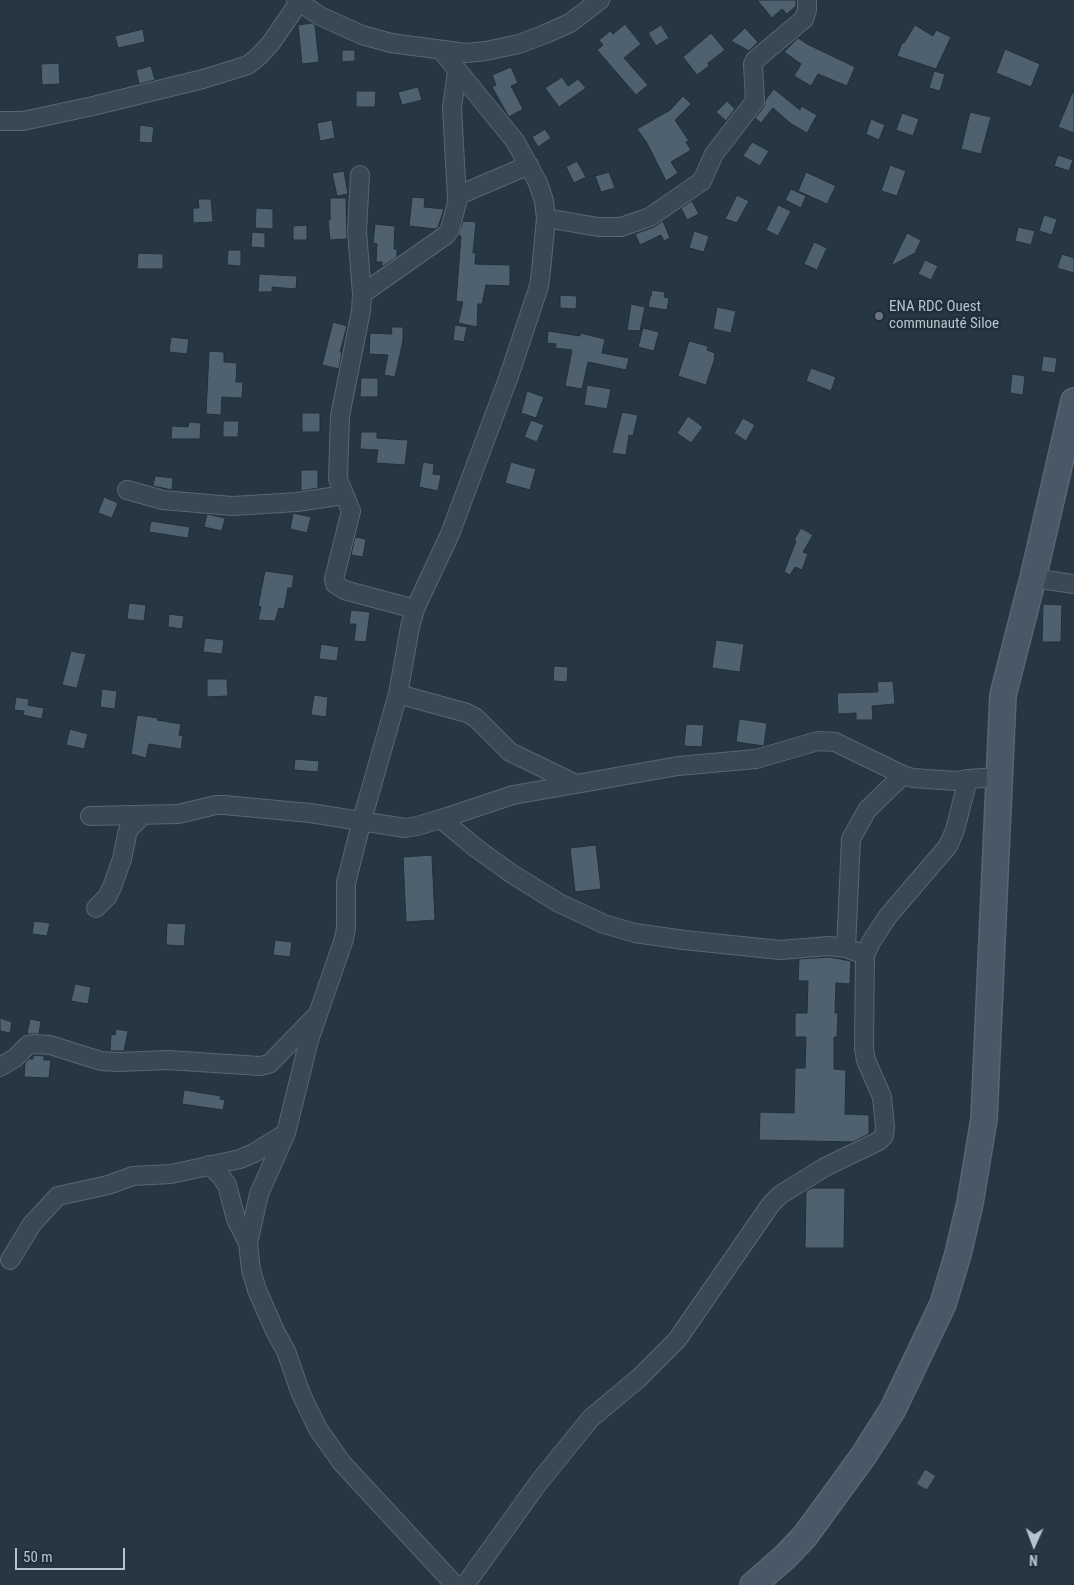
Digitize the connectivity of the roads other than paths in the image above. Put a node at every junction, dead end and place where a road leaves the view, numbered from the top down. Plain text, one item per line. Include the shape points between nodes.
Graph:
1 (600, 0) edge
2 (807, 0) edge
3 (298, 1) edge
4 (441, 50) junction
5 (457, 70) junction
6 (0, 121) edge
7 (529, 165) junction
8 (360, 175) dead end
9 (457, 199) junction
10 (546, 218) junction
11 (362, 294) junction
12 (1074, 401) edge
13 (127, 490) dead end
14 (344, 495) junction
15 (1033, 578) junction
16 (1074, 584) edge
17 (415, 609) junction
18 (398, 694) junction
19 (903, 775) junction
20 (999, 778) junction
21 (968, 779) junction
22 (576, 784) junction
23 (90, 816) dead end
24 (142, 816) junction
25 (441, 819) junction
26 (362, 820) junction
27 (96, 908) dead end
28 (846, 948) junction
29 (866, 954) junction
30 (318, 1014) junction
31 (0, 1067) edge
32 (286, 1132) junction
33 (209, 1165) junction
34 (248, 1243) junction
35 (10, 1260) dead end
36 (455, 1585) edge
37 (465, 1585) edge
38 (753, 1585) edge

1 - 4 street via 570,23 518,44 466,53
2 - 10 street via 808,10 804,19 755,60 755,101 714,154 702,181 650,217 621,227 598,227
3 - 4 street via 320,16 362,35
3 - 6 street via 270,43 248,65 93,106 23,120
4 - 5 street
5 - 7 street via 515,141
5 - 9 street via 452,108
7 - 9 street via 463,193
7 - 10 street via 538,183
8 - 11 street via 357,231
9 - 11 street via 449,232
10 - 17 street via 539,286 509,376 450,534
11 - 14 street via 340,416 338,480
12 - 15 main road
13 - 14 street via 163,500 232,506
14 - 17 street via 351,511 335,584 344,590
15 - 16 street
15 - 20 main road via 1003,695
17 - 18 street
18 - 22 street via 467,713 510,752
18 - 26 street
19 - 21 street via 956,781
19 - 22 street via 834,742 818,741 756,759 678,766
19 - 28 street via 867,810 851,840
20 - 21 street
20 - 38 main road via 984,1119 958,1254 945,1295 893,1409 805,1536
21 - 29 street via 948,846 888,916
22 - 25 street via 512,795
23 - 24 street
24 - 26 street via 178,814 224,805
24 - 27 street via 128,830 112,887
25 - 26 street via 405,828
25 - 28 street via 512,874 559,903 604,924 635,933 737,947 780,950 829,946
26 - 30 street via 346,883 344,939
28 - 29 street
29 - 37 street via 864,1049 882,1097 884,1136 824,1167 771,1204 677,1340 639,1378 591,1418
30 - 31 street via 276,1058 260,1066 168,1060 101,1061 50,1045 35,1044 28,1045
30 - 32 street
32 - 33 street via 247,1156
32 - 34 street via 260,1194
33 - 34 street via 227,1185 236,1219
33 - 35 street via 171,1174 133,1176 58,1196 32,1224
34 - 36 street via 257,1290 318,1429 342,1463

